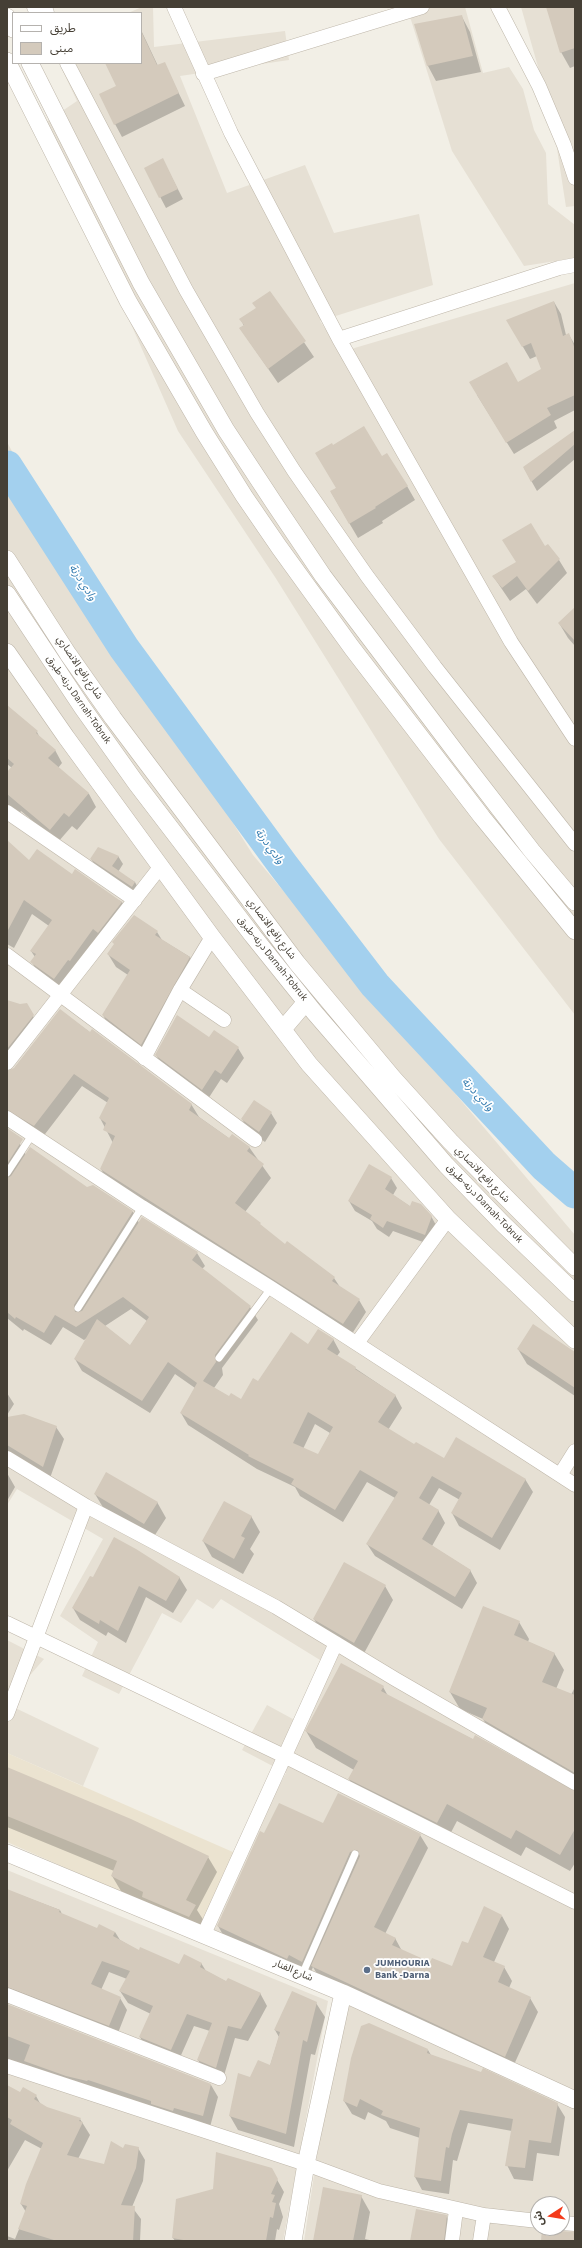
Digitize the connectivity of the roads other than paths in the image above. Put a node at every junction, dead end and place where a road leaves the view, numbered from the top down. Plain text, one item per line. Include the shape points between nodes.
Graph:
1 (174, 7) edge
2 (422, 7) edge
3 (498, 7) edge
4 (7, 17) edge
5 (12, 27) edge
6 (7, 60) edge
7 (31, 64) edge
8 (68, 64) edge
9 (203, 74) junction
10 (575, 178) edge
11 (575, 265) edge
12 (339, 339) junction
13 (7, 559) edge
14 (7, 594) edge
15 (7, 652) edge
16 (575, 739) edge
17 (7, 812) edge
18 (575, 844) edge
19 (161, 866) junction
20 (135, 900) junction
21 (575, 902) edge
22 (575, 931) edge
23 (212, 937) junction
24 (7, 955) edge
25 (180, 990) junction
26 (60, 996) junction
27 (306, 1002) junction
28 (224, 1020) dead end
29 (283, 1029) junction
30 (144, 1058) junction
31 (7, 1063) edge
32 (7, 1118) edge
33 (32, 1135) junction
34 (255, 1140) dead end
35 (7, 1173) edge
36 (142, 1207) junction
37 (448, 1219) junction
38 (575, 1267) edge
39 (271, 1288) junction
40 (575, 1293) edge
41 (78, 1308) dead end
42 (575, 1340) edge
43 (356, 1343) junction
44 (219, 1358) dead end
45 (575, 1451) edge
46 (7, 1458) edge
47 (560, 1475) junction
48 (575, 1485) edge
49 (86, 1506) junction
50 (7, 1623) edge
51 (35, 1637) junction
52 (336, 1643) junction
53 (7, 1714) edge
54 (284, 1756) junction
55 (575, 1782) edge
56 (7, 1853) edge
57 (355, 1854) dead end
58 (575, 1902) edge
59 (204, 1934) junction
60 (302, 1975) junction
61 (343, 1993) junction
62 (7, 1995) edge
63 (7, 2066) edge
64 (219, 2078) dead end
65 (575, 2100) edge
66 (306, 2164) junction
67 (456, 2210) junction
68 (484, 2215) junction
69 (530, 2220) edge
70 (293, 2241) edge
71 (452, 2241) edge
72 (480, 2241) edge

1 - 9 street
2 - 9 street
3 - 10 street via 539,86
4 - 5 street
6 - 22 street via 128,302 244,496 352,648 482,817
7 - 21 street via 141,283 226,430 323,576 460,759
8 - 18 street via 193,302 245,393 294,471 403,624
9 - 12 street via 231,133
11 - 12 street
12 - 16 street via 511,642
13 - 38 street, شارع رافع الانصاري via 113,718 302,969 450,1141
14 - 27 street, درنه-طبرق Darnah-Tobruk via 136,783 252,936
15 - 19 street
17 - 20 street
19 - 20 street
19 - 23 street
20 - 26 street
23 - 25 street
23 - 29 street
24 - 26 street
25 - 28 street
25 - 30 street
26 - 30 street
26 - 31 street
27 - 29 street
27 - 40 street, درنه-طبرق Darnah-Tobruk via 446,1165
29 - 37 street via 356,1118
30 - 34 street
32 - 33 street
33 - 35 lane
33 - 36 street
36 - 39 street
36 - 41 lane
37 - 42 street
37 - 43 street
39 - 43 street
39 - 44 lane
43 - 47 street
45 - 47 street
46 - 49 street
47 - 48 street
49 - 51 street
49 - 52 street via 276,1607
50 - 51 street
51 - 53 street
51 - 54 street
52 - 54 street
52 - 55 street via 395,1680
54 - 58 street
54 - 59 street
56 - 59 street, شارع الفنار
57 - 60 lane
59 - 60 street, شارع الفنار
60 - 61 street, شارع الفنار
61 - 65 street, شارع الفنار
61 - 66 street
62 - 64 street
63 - 66 street
66 - 67 street via 372,2189
66 - 70 street
67 - 68 street
67 - 71 street
68 - 69 street
68 - 72 street

